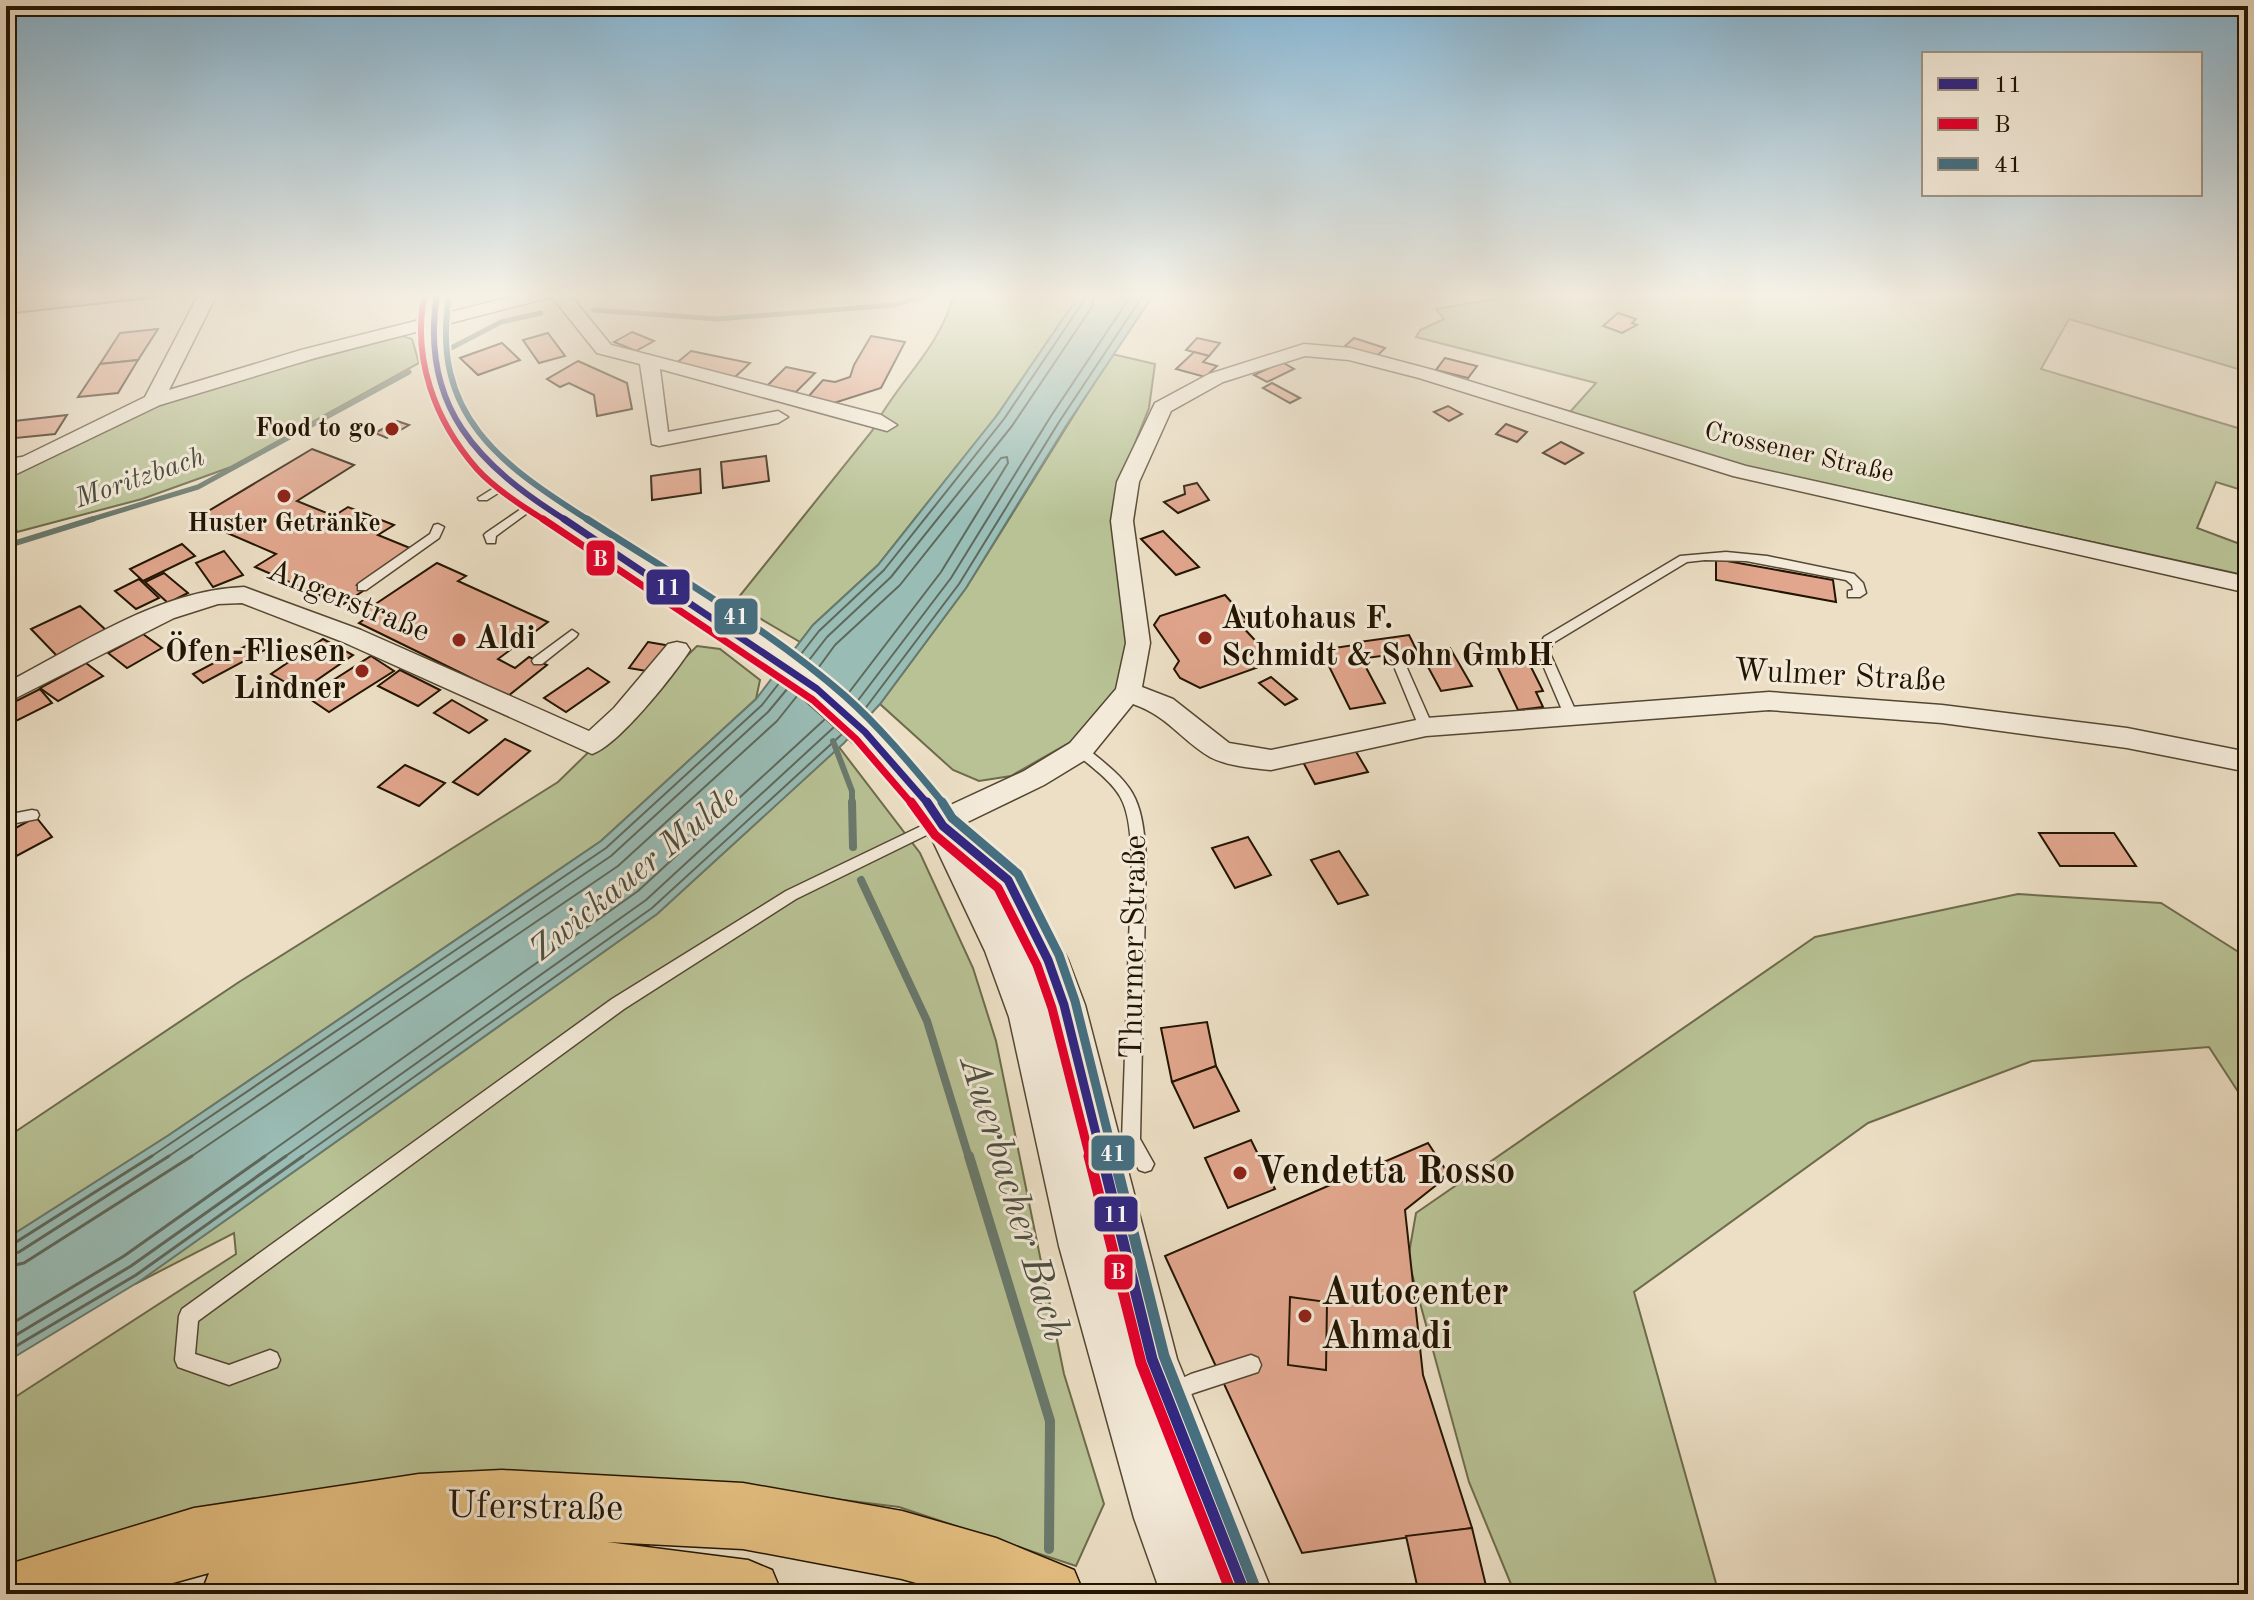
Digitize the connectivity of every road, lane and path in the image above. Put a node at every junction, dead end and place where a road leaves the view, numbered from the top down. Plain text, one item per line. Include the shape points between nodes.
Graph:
1 (170, 369) edge
2 (253, 369) edge
3 (437, 369) edge
4 (650, 369) edge
5 (675, 369) edge
6 (1242, 369) edge
7 (1406, 369) edge
8 (153, 401) junction
9 (778, 417) dead end
10 (887, 425) dead end
11 (31, 459) junction
12 (6, 462) edge
13 (6, 473) edge
14 (510, 481) junction
15 (483, 498) dead end
16 (537, 501) junction
17 (438, 527) dead end
18 (491, 541) dead end
19 (2248, 585) edge
20 (362, 587) dead end
21 (1852, 594) dead end
22 (572, 634) dead end
23 (677, 650) dead end
24 (1397, 659) dead end
25 (538, 661) dead end
26 (1128, 692) junction
27 (6, 694) edge
28 (1570, 714) junction
29 (1426, 727) junction
30 (1080, 750) junction
31 (2248, 762) edge
32 (32, 815) dead end
33 (6, 820) edge
34 (942, 824) junction
35 (1145, 1164) dead end
36 (270, 1360) dead end
37 (1251, 1365) dead end
38 (1147, 1404) junction
39 (1023, 1583) edge
40 (20, 1594) edge
41 (235, 1594) edge
42 (748, 1594) edge
43 (1189, 1594) edge
44 (1245, 1594) edge

1 - 8 street
2 - 8 street
3 - 14 street, Thurmer Straße via 445,401 487,462
4 - 9 street via 659,440
5 - 10 street
6 - 26 street, Crossener Straße via 1162,407 1128,482 1122,521 1138,643
7 - 19 street, Crossener Straße via 1741,471
8 - 11 street
11 - 12 lane
11 - 13 street
14 - 15 lane
14 - 16 street, Thurmer Straße
16 - 18 lane via 490,535
16 - 34 street, Thurmer Straße via 820,691 880,748
17 - 20 lane via 435,536
21 - 28 lane via 1860,593 1850,577 1753,558 1710,554 1684,559 1548,640 1543,651
22 - 25 lane
23 - 27 street, Angerstraße via 592,744 352,636 244,595 216,596 165,612
24 - 29 lane
26 - 29 street, Wulmer Straße via 1164,705 1220,750 1247,758 1271,760
26 - 30 street, Crossener Straße
28 - 29 street, Wulmer Straße
28 - 31 street, Wulmer Straße via 1785,702 1942,714 2127,738
30 - 34 street, Crossener Straße
30 - 35 lane, Thurmer Straße via 1124,785 1137,813 1131,1140
32 - 33 lane
34 - 36 lane via 791,895 618,1004 189,1316 185,1360 229,1375
34 - 38 street, Thurmer Straße via 1008,880 1064,1005 1125,1251
37 - 38 lane
38 - 43 street, Thurmer Straße via 1161,1518
38 - 44 street, Thurmer Straße via 1216,1515
39 - 40 main road, Uferstraße via 902,1545 743,1516 502,1503 419,1507 194,1542
41 - 42 main road, Uferstraße via 316,1580 410,1573 531,1572 677,1581

